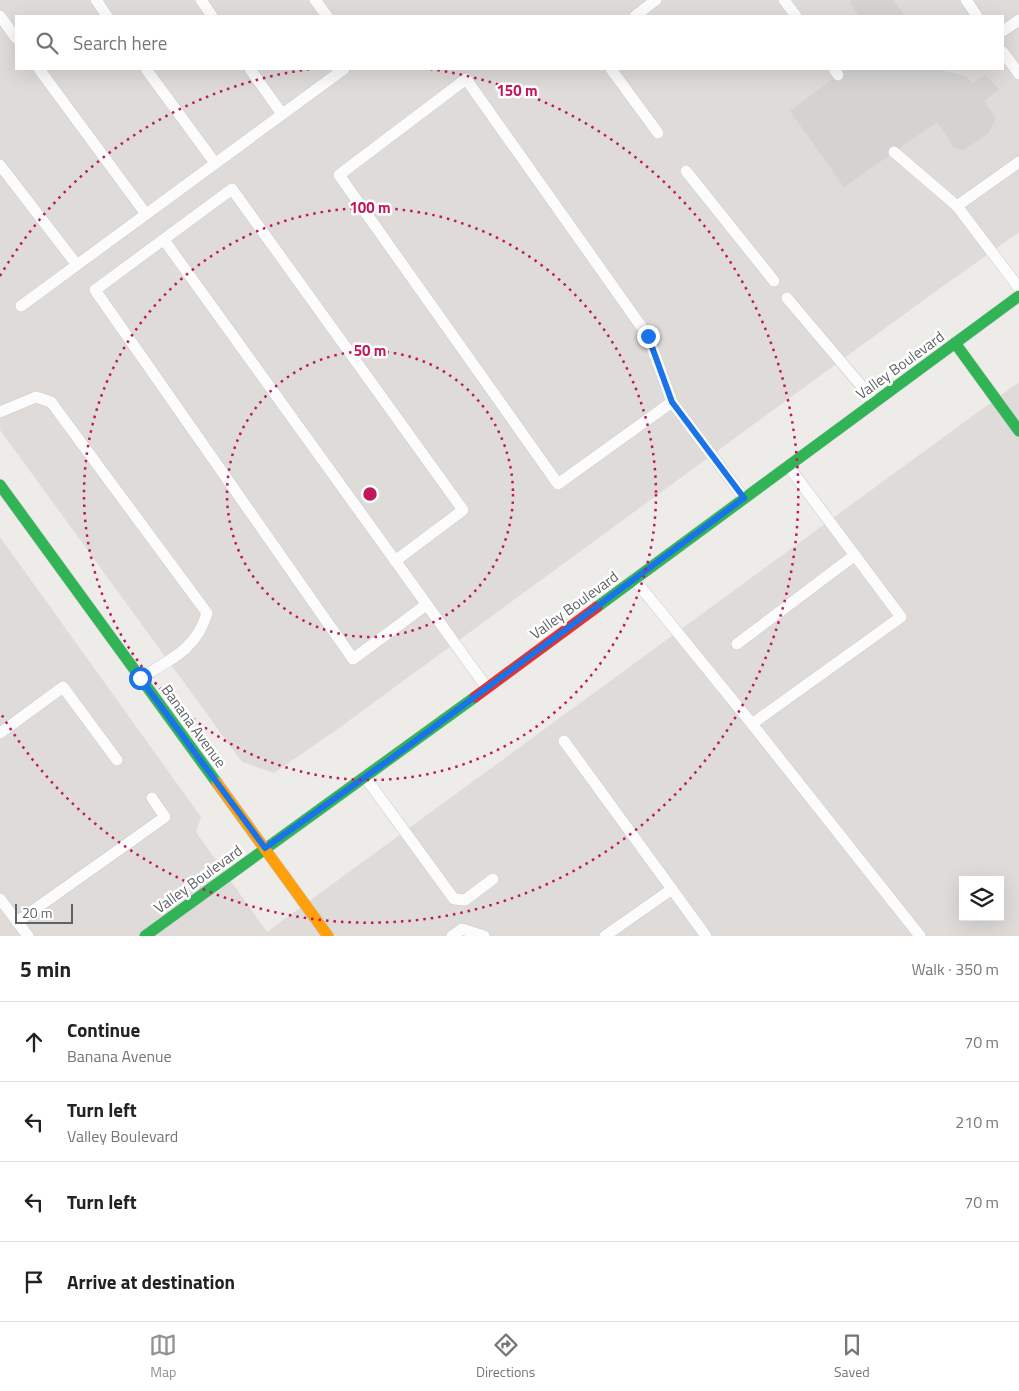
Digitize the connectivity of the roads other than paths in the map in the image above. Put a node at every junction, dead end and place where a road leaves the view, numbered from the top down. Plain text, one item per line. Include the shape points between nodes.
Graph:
1 (96, 0) edge
2 (201, 0) edge
3 (315, 0) edge
4 (656, 0) edge
5 (784, 0) edge
6 (966, 0) edge
7 (106, 15) edge
8 (211, 15) edge
9 (326, 15) edge
10 (636, 15) edge
11 (795, 15) edge
12 (976, 15) edge
13 (0, 16) edge
14 (1019, 20) edge
15 (1004, 30) edge
16 (15, 37) edge
17 (1004, 53) edge
18 (40, 70) edge
19 (147, 70) edge
20 (251, 70) edge
21 (343, 70) edge
22 (612, 70) edge
23 (1019, 74) edge
24 (282, 114) junction
25 (658, 133) dead end
26 (894, 152) dead end
27 (1019, 162) edge
28 (215, 163) junction
29 (0, 165) edge
30 (686, 171) dead end
31 (957, 206) junction
32 (146, 214) junction
33 (164, 240) junction
34 (77, 265) junction
35 (774, 281) dead end
36 (1019, 288) edge
37 (1019, 296) edge
38 (787, 298) dead end
39 (21, 306) dead end
40 (955, 343) junction
41 (672, 402) junction
42 (875, 402) junction
43 (0, 412) edge
44 (1019, 431) edge
45 (788, 466) junction
46 (0, 486) edge
47 (744, 498) junction
48 (855, 555) junction
49 (395, 561) junction
50 (634, 580) junction
51 (426, 605) junction
52 (737, 644) dead end
53 (140, 678) junction
54 (487, 688) junction
55 (752, 724) junction
56 (0, 733) edge
57 (564, 741) dead end
58 (118, 760) dead end
59 (365, 777) junction
60 (152, 798) dead end
61 (265, 848) junction
62 (493, 879) dead end
63 (672, 889) junction
64 (0, 899) edge
65 (17, 922) junction
66 (28, 936) edge
67 (145, 936) edge
68 (328, 936) edge
69 (452, 936) edge
70 (484, 936) edge
71 (605, 936) edge
72 (706, 936) edge
73 (920, 936) edge

1 - 7 lane
2 - 8 lane
3 - 9 lane
4 - 10 lane
5 - 11 lane
6 - 12 lane
13 - 16 lane
14 - 15 lane
17 - 23 lane
18 - 32 lane
19 - 28 lane
20 - 24 lane
21 - 24 lane
22 - 25 lane
24 - 28 lane
26 - 31 lane
27 - 31 lane
28 - 32 lane
29 - 34 lane
30 - 35 lane
31 - 36 lane
32 - 34 lane
33 - 49 lane
33 - 49 lane via 232,189 463,510
33 - 51 lane via 95,290 353,659
34 - 39 lane
37 - 40 main road, Valley Boulevard
38 - 42 lane
40 - 42 main road, Valley Boulevard
40 - 44 main road
41 - 41 lane via 648,336 466,79 339,175 558,484
41 - 47 lane
42 - 45 main road, Valley Boulevard
43 - 53 lane via 36,397 51,402 207,613 203,628 182,653
45 - 47 main road, Valley Boulevard
45 - 48 lane
46 - 53 main road, Banana Avenue
47 - 50 main road, Valley Boulevard
48 - 52 lane
48 - 55 lane via 901,616
49 - 51 lane
50 - 54 main road, Valley Boulevard
50 - 55 lane
51 - 54 lane
53 - 61 main road, Banana Avenue
54 - 59 main road, Valley Boulevard
55 - 73 lane
56 - 58 lane via 63,687
57 - 63 lane
59 - 61 main road, Valley Boulevard
59 - 62 lane via 454,899 465,900
60 - 65 lane via 165,817
61 - 67 main road, Valley Boulevard
61 - 68 main road, Banana Avenue
63 - 71 lane
63 - 72 lane
64 - 65 lane
65 - 66 lane
69 - 70 lane via 462,929

